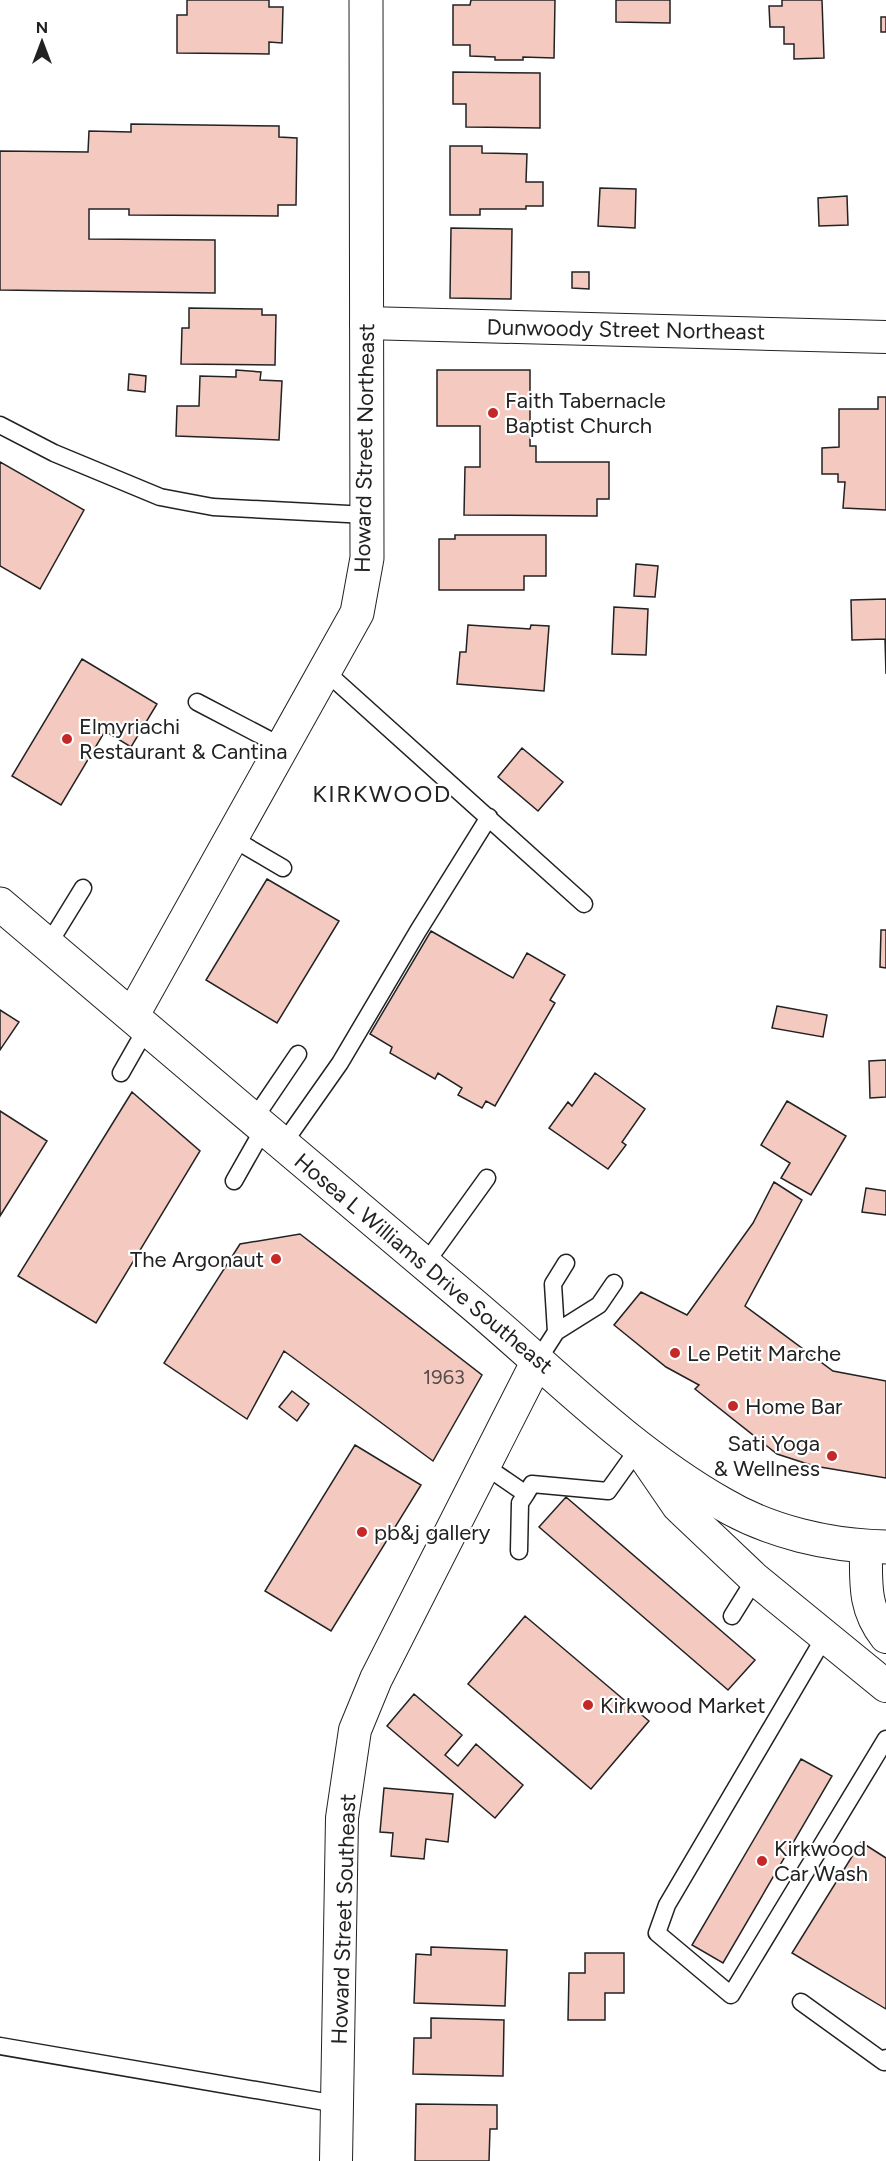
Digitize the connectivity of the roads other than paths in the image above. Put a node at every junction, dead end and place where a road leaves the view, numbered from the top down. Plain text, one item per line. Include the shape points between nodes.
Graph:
1 (366, 0) edge
2 (366, 323) junction
3 (886, 337) edge
4 (0, 425) edge
5 (367, 515) junction
6 (325, 670) junction
7 (197, 702) dead end
8 (283, 747) junction
9 (489, 817) junction
10 (232, 838) junction
11 (283, 868) dead end
12 (83, 888) dead end
13 (584, 903) dead end
14 (0, 904) edge
15 (48, 945) junction
16 (139, 1022) junction
17 (298, 1054) dead end
18 (121, 1073) dead end
19 (267, 1130) junction
20 (487, 1178) dead end
21 (234, 1181) dead end
22 (566, 1263) dead end
23 (425, 1264) junction
24 (614, 1283) dead end
25 (556, 1332) junction
26 (538, 1360) junction
27 (638, 1449) junction
28 (485, 1466) junction
29 (526, 1494) junction
30 (876, 1546) edge
31 (519, 1551) dead end
32 (755, 1579) junction
33 (732, 1616) dead end
34 (886, 1637) edge
35 (824, 1638) junction
36 (886, 1686) edge
37 (886, 1739) edge
38 (801, 2002) dead end
39 (0, 2046) edge
40 (886, 2058) edge
41 (338, 2104) junction
42 (336, 2161) edge

1 - 2 street, Howard Street Northeast
2 - 3 street, Dunwoody Street Northeast
2 - 5 street, Howard Street Northeast
4 - 5 lane via 54,453 160,497 213,507
5 - 6 street, Howard Street Northeast via 367,558 357,613
6 - 8 street, Howard Street Northeast
6 - 9 lane
7 - 8 lane
8 - 10 street, Howard Street Northeast
9 - 13 lane
9 - 19 lane via 340,1063
10 - 11 lane
10 - 16 street, Howard Street Northeast
12 - 15 lane
14 - 15 street, Hosea L Williams Drive Southeast
15 - 16 street, Hosea L Williams Drive Southeast
16 - 18 lane
16 - 19 street, Hosea L Williams Drive Southeast
17 - 19 lane
19 - 21 lane
19 - 23 street, Hosea L Williams Drive Southeast
20 - 23 lane
22 - 25 lane via 553,1284
23 - 26 street, Hosea L Williams Drive Southeast
24 - 25 lane via 598,1305
25 - 26 lane
26 - 27 street, Hosea L Williams Drive Southeast
26 - 28 street, Howard Street Southeast
27 - 29 lane via 608,1491 532,1484
27 - 30 street, Hosea L Williams Drive Southeast via 721,1503 770,1528
27 - 32 street via 678,1506
28 - 29 lane
28 - 41 street, Howard Street Southeast via 376,1679 355,1730 342,1818
29 - 31 lane via 520,1503
30 - 34 street via 866,1592 873,1621
32 - 33 lane
32 - 35 street
35 - 36 street
35 - 37 lane via 667,1905 657,1933 731,1995
38 - 40 lane via 884,2062
39 - 41 lane
41 - 42 street, Howard Street Southeast

